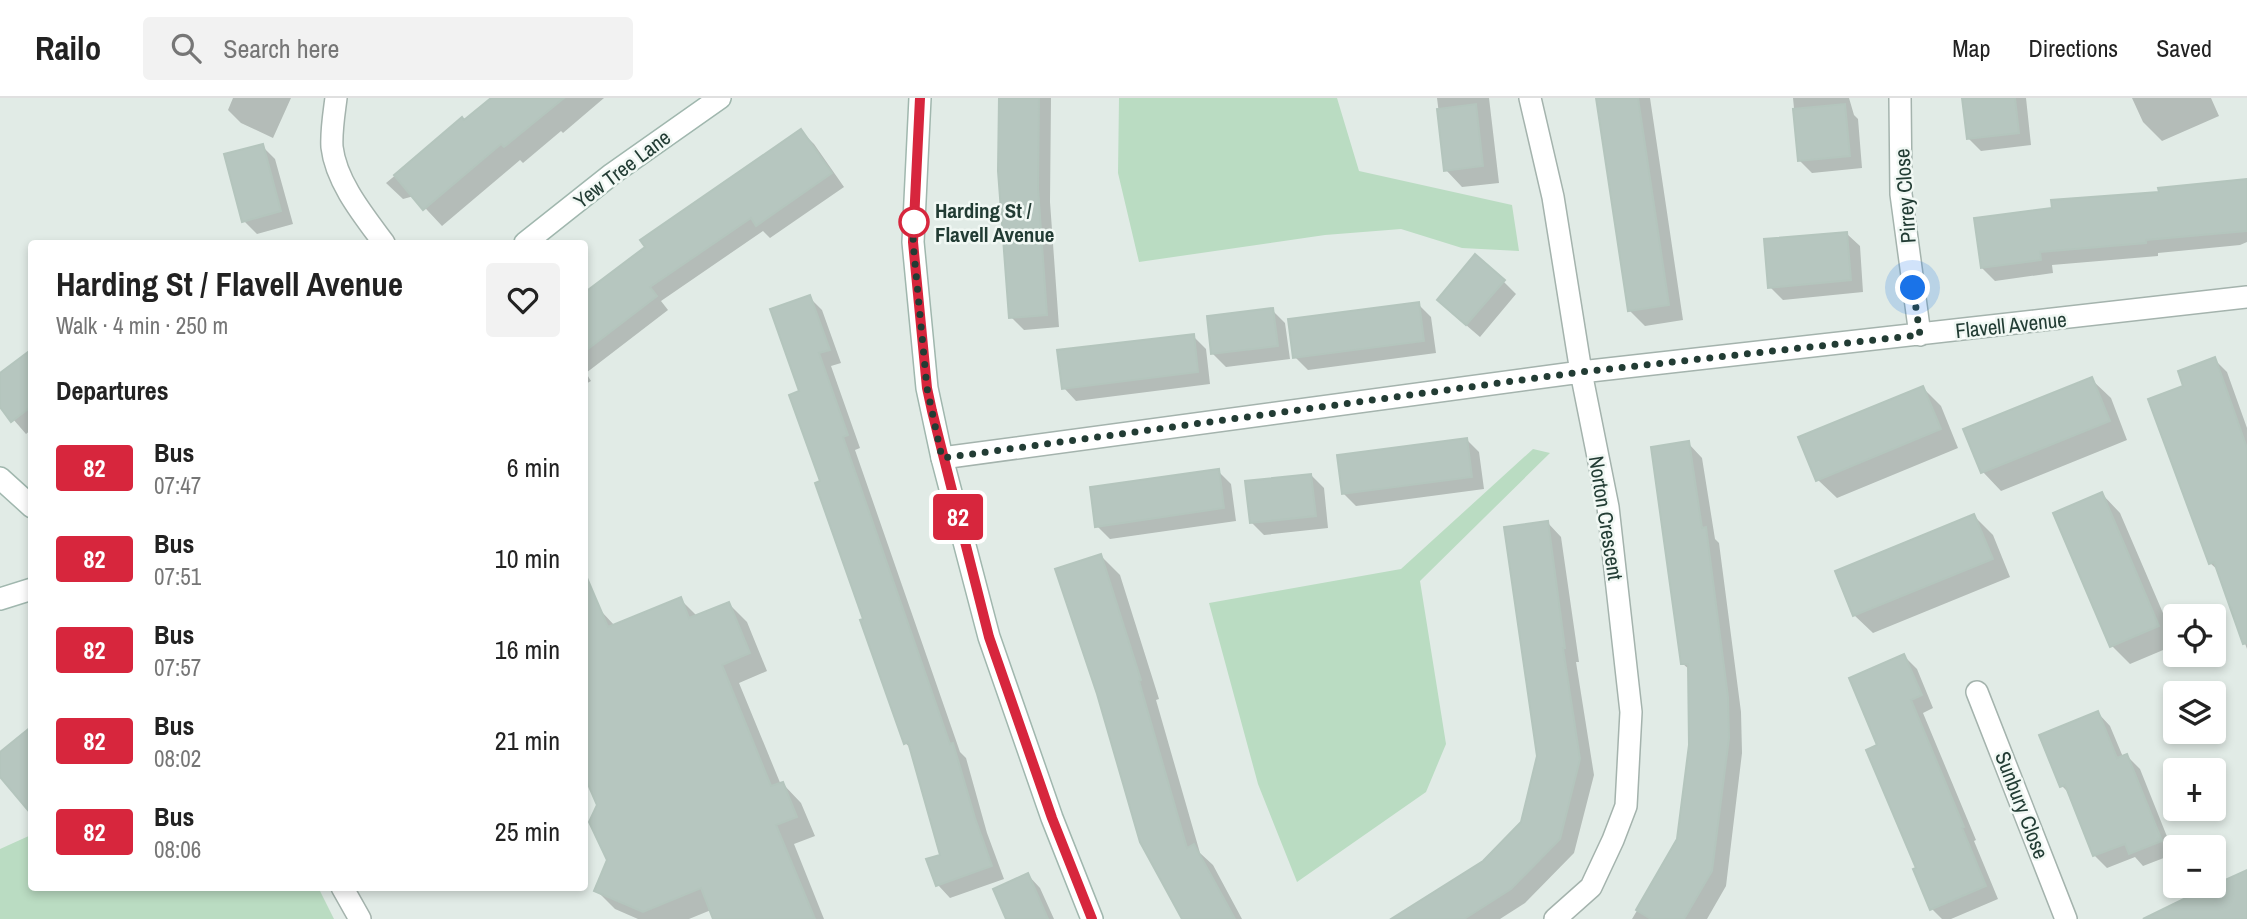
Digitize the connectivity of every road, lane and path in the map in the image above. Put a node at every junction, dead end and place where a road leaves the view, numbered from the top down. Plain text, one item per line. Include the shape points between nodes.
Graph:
1 (336, 98) edge
2 (720, 98) edge
3 (920, 98) edge
4 (1530, 98) edge
5 (1900, 98) edge
6 (382, 240) edge
7 (529, 240) edge
8 (2246, 302) edge
9 (1920, 335) junction
10 (1581, 372) junction
11 (942, 458) junction
12 (0, 478) edge
13 (28, 503) edge
14 (28, 590) edge
15 (0, 599) edge
16 (1977, 692) dead end
17 (344, 891) edge
18 (360, 919) edge
19 (1091, 919) edge
20 (1555, 919) edge
21 (2066, 919) edge

1 - 6 street via 332,149 350,193
2 - 7 street, Yew Tree Lane
3 - 11 street via 913,242 927,388
4 - 10 street, Norton Crescent via 1553,197
5 - 9 street, Pirrey Close via 1901,194
8 - 9 street, Flavell Avenue
9 - 10 street, Flavell Avenue
10 - 11 street, Flavell Avenue
10 - 20 street, Norton Crescent via 1608,507 1631,712 1630,762 1626,806 1591,887
11 - 19 street via 989,637
12 - 13 street
14 - 15 street
16 - 21 street, Sunbury Close
17 - 18 street

